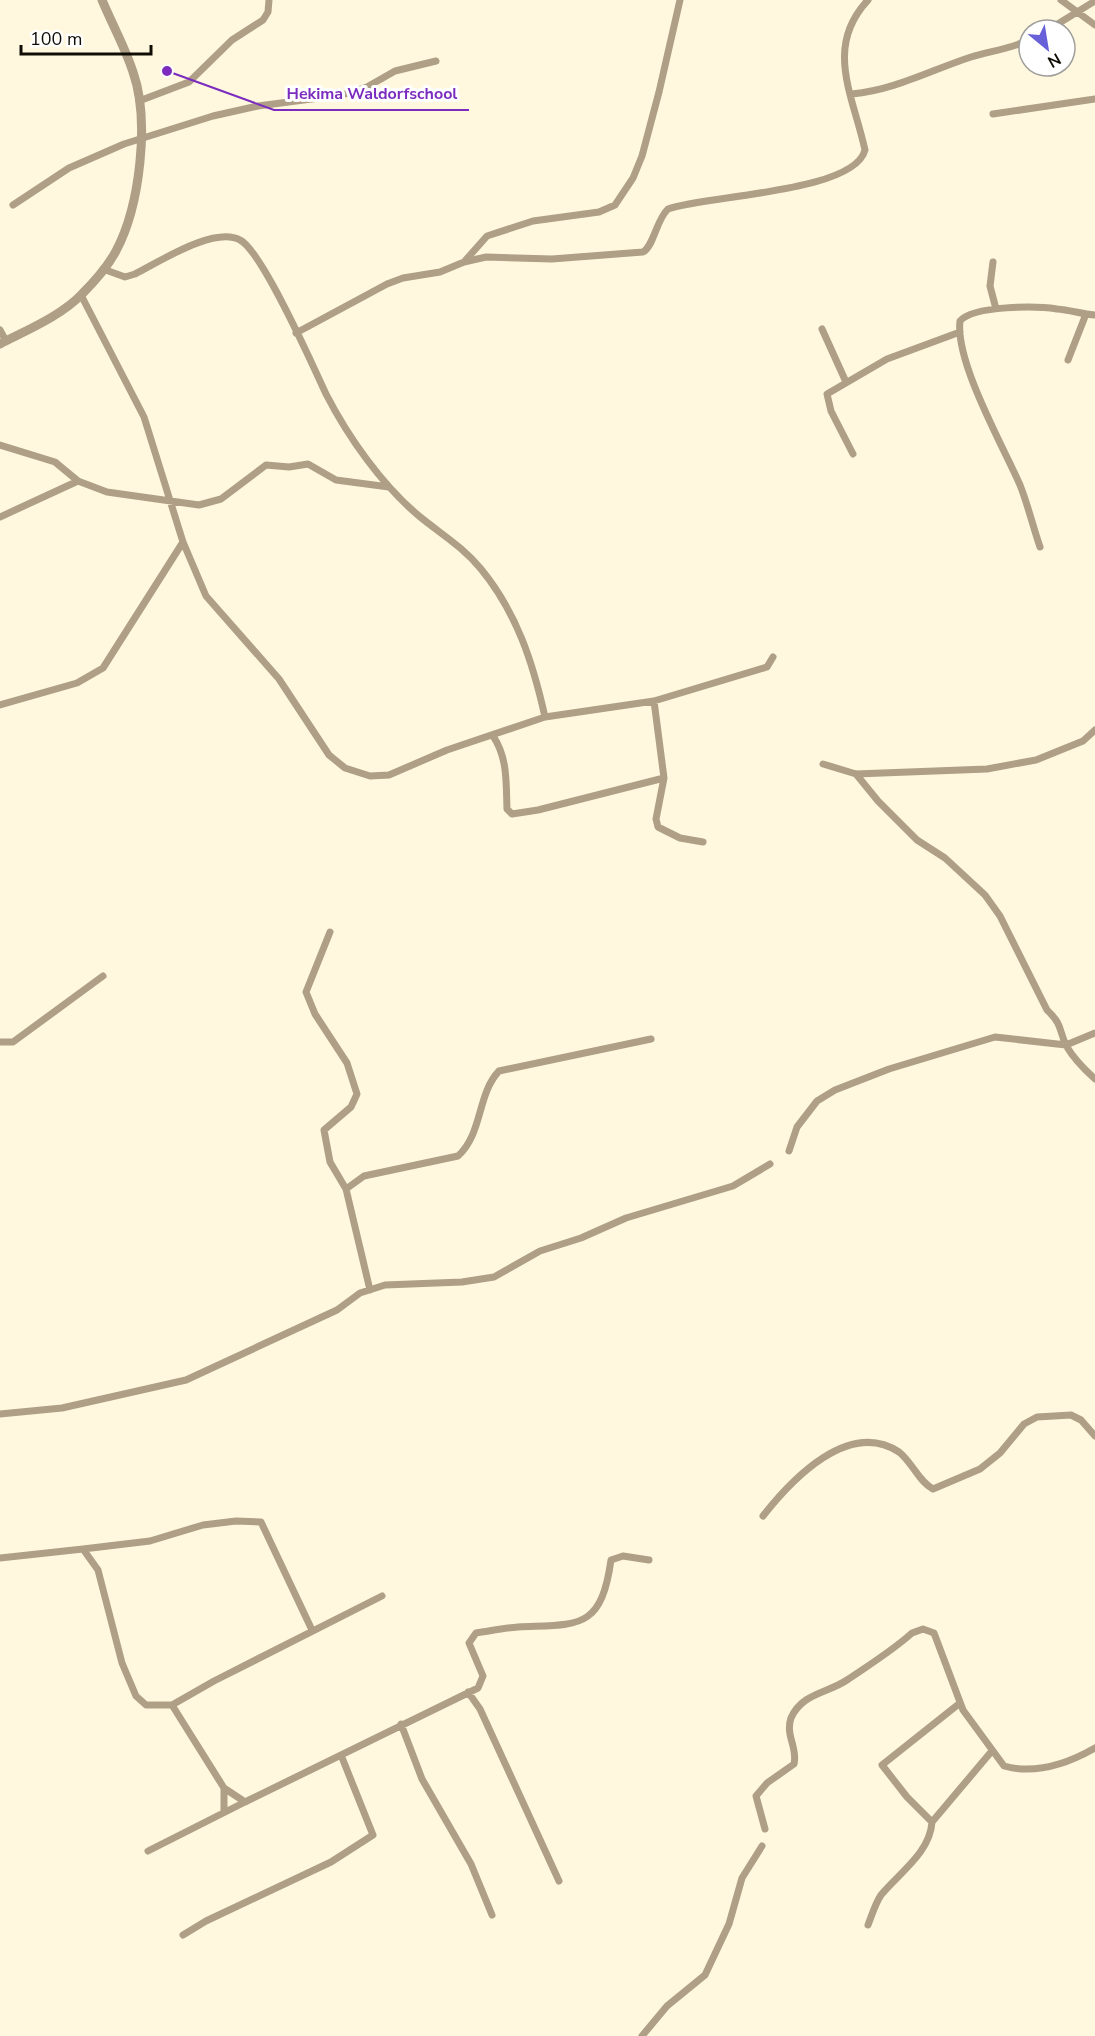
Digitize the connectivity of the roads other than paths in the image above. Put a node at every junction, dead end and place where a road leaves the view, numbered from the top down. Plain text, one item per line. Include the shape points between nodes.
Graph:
1 (102, 0) edge
2 (269, 0) edge
3 (680, 0) edge
4 (868, 0) edge
5 (1060, 0) edge
6 (1095, 1) edge
7 (1076, 12) junction
8 (1066, 18) edge
9 (1095, 25) edge
10 (1017, 45) edge
11 (436, 61) dead end
12 (852, 93) junction
13 (1095, 99) edge
14 (139, 101) junction
15 (993, 114) dead end
16 (142, 138) junction
17 (13, 205) dead end
18 (464, 262) junction
19 (993, 262) dead end
20 (103, 269) junction
21 (81, 295) junction
22 (996, 309) junction
23 (1086, 314) junction
24 (1095, 315) edge
25 (822, 329) dead end
26 (0, 330) edge
27 (960, 332) junction
28 (296, 333) junction
29 (3, 342) edge
30 (1068, 360) dead end
31 (846, 382) junction
32 (0, 445) edge
33 (854, 454) dead end
34 (78, 481) junction
35 (389, 487) junction
36 (170, 501) junction
37 (0, 517) edge
38 (183, 542) junction
39 (1040, 547) dead end
40 (773, 657) dead end
41 (654, 701) junction
42 (0, 705) edge
43 (545, 717) junction
44 (1095, 730) edge
45 (493, 736) junction
46 (823, 764) dead end
47 (856, 774) junction
48 (664, 778) junction
49 (703, 842) dead end
50 (330, 932) dead end
51 (103, 976) dead end
52 (1095, 1033) edge
53 (651, 1039) dead end
54 (0, 1042) edge
55 (1066, 1045) junction
56 (1095, 1079) edge
57 (789, 1151) dead end
58 (770, 1164) dead end
59 (346, 1189) junction
60 (369, 1290) junction
61 (0, 1414) edge
62 (1095, 1436) edge
63 (763, 1516) dead end
64 (83, 1549) junction
65 (0, 1558) edge
66 (649, 1560) dead end
67 (382, 1596) dead end
68 (312, 1630) junction
69 (468, 1692) junction
70 (960, 1703) junction
71 (172, 1706) junction
72 (401, 1724) junction
73 (1095, 1748) edge
74 (992, 1752) junction
75 (341, 1755) junction
76 (224, 1788) junction
77 (245, 1802) junction
78 (224, 1812) junction
79 (932, 1822) junction
80 (765, 1829) dead end
81 (762, 1845) dead end
82 (148, 1851) dead end
83 (559, 1881) dead end
84 (492, 1915) dead end
85 (868, 1925) dead end
86 (183, 1935) dead end
87 (642, 2036) edge

1 - 14 street via 134,73
2 - 14 street via 263,20 232,40 199,75 184,85
3 - 18 street via 642,156 622,197 608,209 533,221 488,236
4 - 12 street via 845,34 845,70
5 - 7 street
6 - 7 street
7 - 8 street
7 - 9 street
10 - 12 street via 888,88
11 - 16 street via 395,71 367,87 342,95 258,106
12 - 18 street via 865,150 864,156 851,167 806,186 668,208 643,252 552,259 486,257
13 - 15 street
14 - 16 street
16 - 17 street via 69,168
16 - 20 street via 136,190 116,250
18 - 28 street via 440,272 387,284
19 - 22 street via 990,286
20 - 21 street
20 - 28 street via 125,277 212,237 240,240 268,278
21 - 29 street
21 - 36 street via 144,417
22 - 23 street via 1056,308
22 - 27 street via 964,317
23 - 24 street
23 - 30 street
25 - 31 street
26 - 29 street
27 - 31 street via 887,358
27 - 39 street via 975,389 1021,488
28 - 35 street via 331,404
31 - 33 street via 826,398
32 - 34 street via 55,462
34 - 36 street via 119,495
34 - 37 street
35 - 36 street via 336,480 308,464 289,468 266,465 210,504
35 - 43 street via 418,515 457,543 481,569 525,642
36 - 38 street
38 - 42 street via 103,668 77,683
38 - 45 street via 206,596 279,680 329,755 345,768 370,776 389,775 447,750
40 - 41 street via 767,667
41 - 43 street
41 - 48 street
43 - 45 street
44 - 47 street via 1083,741 1036,760 987,769
45 - 48 street via 505,762 507,809 512,814
46 - 47 street
47 - 55 street via 917,840 945,858 985,895 1000,916 1047,1010 1060,1022
48 - 49 street via 658,827 680,838
50 - 59 street via 306,992 315,1014 347,1063 357,1094 351,1107 324,1130 330,1162
51 - 54 street via 13,1041
52 - 55 street
53 - 59 street via 499,1071 490,1081 474,1133 458,1156 364,1176
55 - 56 street
55 - 57 street via 995,1037 843,1087 817,1101 797,1127
58 - 60 street via 733,1186 626,1218 540,1251 494,1277 385,1285
59 - 60 street
60 - 61 street via 320,1318 192,1378 63,1408
62 - 63 street via 1071,1415 1037,1417 1024,1424 980,1468 933,1489 897,1451 879,1442 858,1442 809,1468 782,1491
64 - 65 street
64 - 68 street via 150,1541 203,1524 261,1522
64 - 71 street via 98,1570 122,1663 136,1696 147,1705
66 - 69 street via 623,1556 611,1560 596,1609 581,1623 476,1633 469,1643 482,1681 478,1688
67 - 68 street
68 - 71 street
69 - 72 street
69 - 83 street via 480,1709
70 - 74 street
70 - 79 street via 882,1765
70 - 80 street via 939,1642 934,1633 923,1629 846,1681 805,1700 790,1724 794,1764 756,1796
71 - 76 street
72 - 75 street
72 - 84 street via 422,1779 471,1864
73 - 74 street via 1060,1765 1024,1769 1004,1766
74 - 79 street
75 - 77 street
75 - 86 street via 373,1835 331,1862
76 - 77 street
76 - 78 street
77 - 78 street
78 - 82 street
79 - 85 street via 920,1853 879,1898
81 - 87 street via 742,1878 729,1923 705,1975 667,2006

